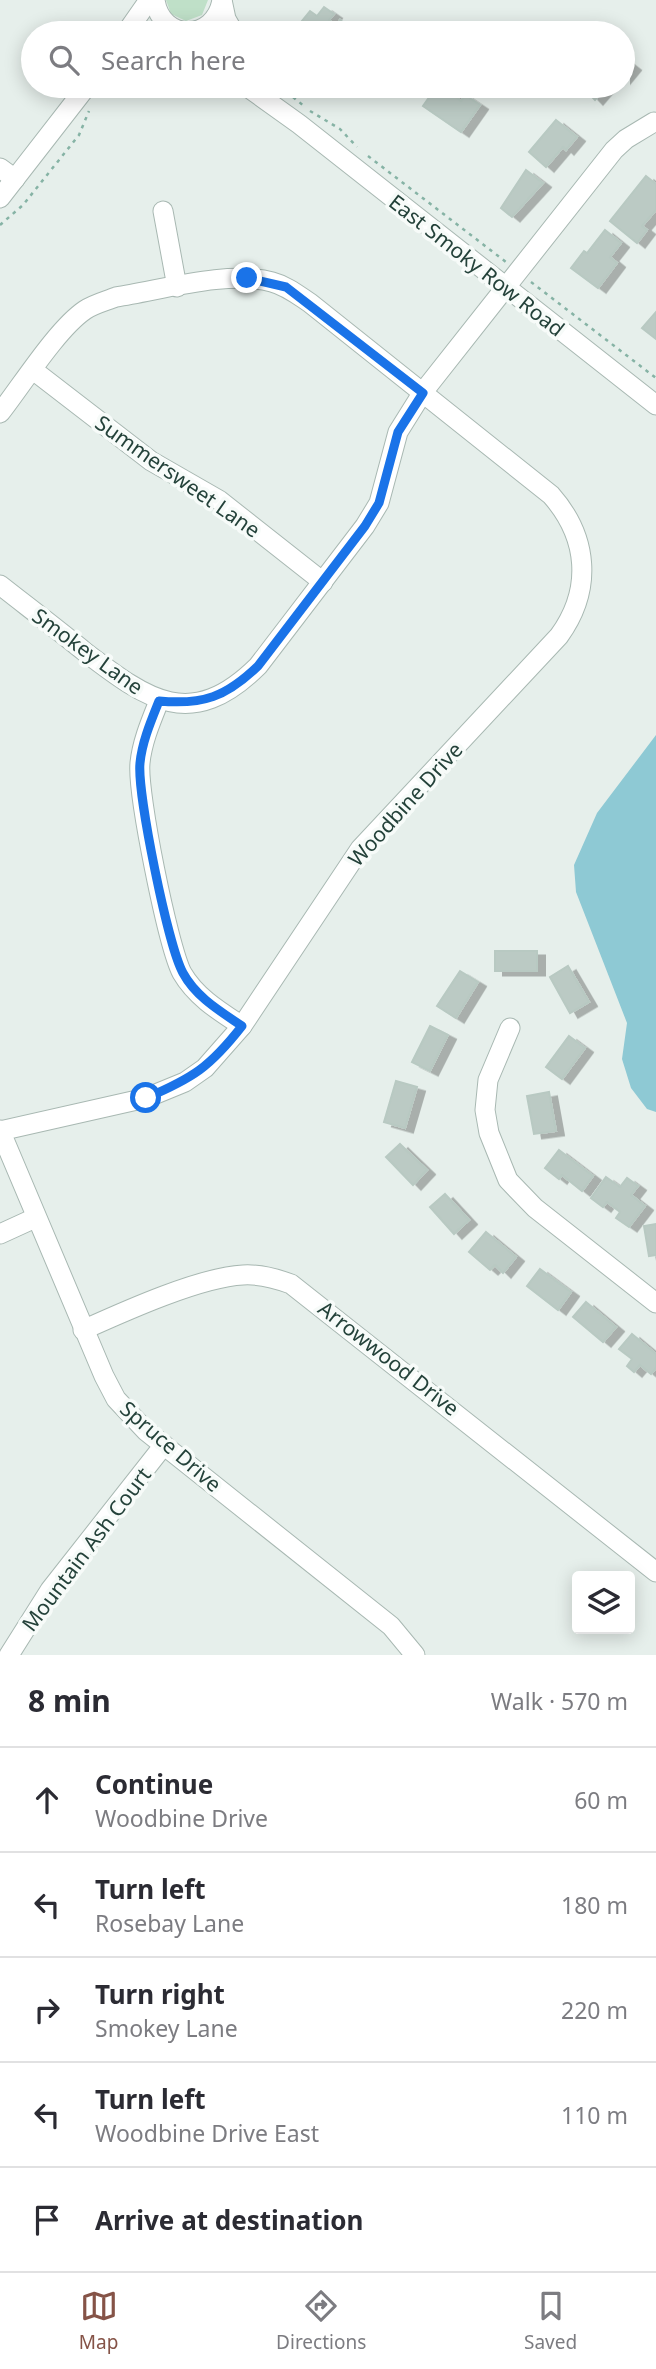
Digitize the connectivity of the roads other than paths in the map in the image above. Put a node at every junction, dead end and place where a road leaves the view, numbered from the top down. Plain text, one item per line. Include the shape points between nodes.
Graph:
1 (149, 0) edge
2 (155, 0) edge
3 (222, 0) edge
4 (134, 21) edge
5 (162, 21) edge
6 (213, 21) edge
7 (227, 21) edge
8 (76, 98) edge
9 (263, 98) edge
10 (276, 98) edge
11 (654, 122) dead end
12 (299, 124) junction
13 (7, 173) edge
14 (0, 198) edge
15 (163, 211) dead end
16 (177, 287) junction
17 (506, 288) junction
18 (33, 370) junction
19 (423, 393) junction
20 (656, 405) edge
21 (0, 413) edge
22 (323, 582) junction
23 (0, 585) edge
24 (159, 701) junction
25 (242, 1026) junction
26 (510, 1028) dead end
27 (0, 1131) edge
28 (35, 1218) junction
29 (0, 1234) edge
30 (656, 1303) edge
31 (83, 1330) junction
32 (164, 1445) junction
33 (656, 1572) edge
34 (9, 1655) edge
35 (415, 1655) edge

1 - 4 street
2 - 5 street
3 - 6 street
3 - 7 street
8 - 13 street
9 - 12 street
10 - 12 street
11 - 17 street, Smokey Lane via 614,150
12 - 17 street, East Smoky Row Road
13 - 14 street
15 - 16 street
16 - 18 street, Woodbine Drive via 116,297 85,310
16 - 19 street, Woodbine Drive via 247,278 286,287
17 - 19 street, Smokey Lane
17 - 20 street, East Smoky Row Road
18 - 21 street, Woodbine Drive
18 - 22 street, Summersweet Lane via 151,461 219,500
19 - 22 street, Smokey Lane via 398,432 379,503
19 - 25 street, Woodbine Drive via 564,509 583,557 578,600 569,622 542,657 360,849
22 - 24 street, Smokey Lane via 239,685 204,701
23 - 24 street, Smokey Lane via 129,685
24 - 25 street via 140,763 140,792 172,943 192,987
25 - 27 street, Woodbine Drive via 205,1068 175,1086 146,1098
26 - 30 street via 488,1080 485,1110 488,1133 508,1180 535,1208
27 - 28 street, Spruce Drive
28 - 29 street
28 - 31 street, Spruce Drive
31 - 32 street, Spruce Drive via 116,1399
31 - 33 street, Arrowwood Drive via 159,1299 240,1275 291,1284
32 - 34 street, Mountain Ash Court via 50,1590
32 - 35 street, Spruce Drive via 391,1626

